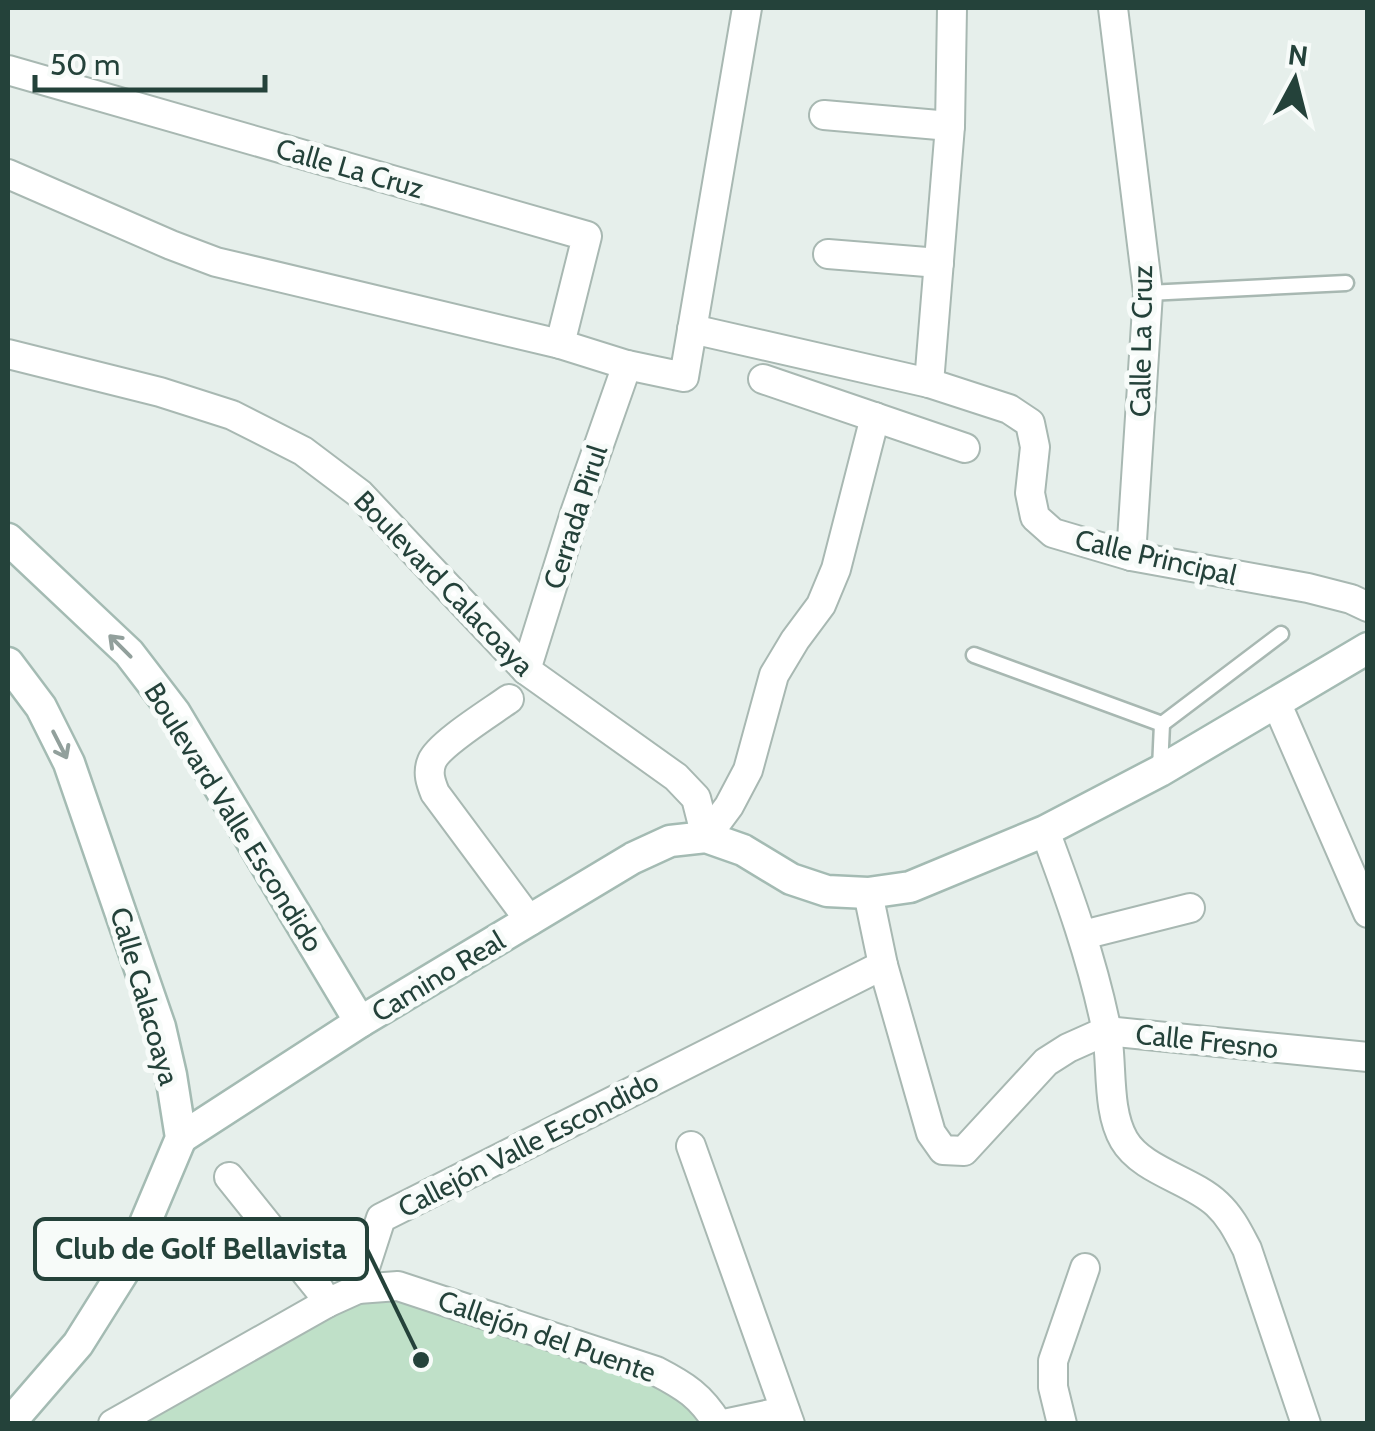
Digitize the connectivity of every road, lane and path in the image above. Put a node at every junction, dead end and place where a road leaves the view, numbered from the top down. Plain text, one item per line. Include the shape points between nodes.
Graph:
1 (747, 8) edge
2 (952, 8) edge
3 (1113, 8) edge
4 (8, 70) edge
5 (824, 116) dead end
6 (950, 126) junction
7 (8, 174) edge
8 (828, 254) dead end
9 (940, 262) junction
10 (1346, 282) dead end
11 (1148, 293) junction
12 (692, 330) junction
13 (560, 344) junction
14 (8, 354) edge
15 (627, 365) junction
16 (762, 379) dead end
17 (929, 383) junction
18 (874, 417) junction
19 (964, 448) dead end
20 (8, 539) edge
21 (1131, 556) junction
22 (1368, 606) edge
23 (1282, 634) dead end
24 (1368, 648) edge
25 (974, 656) dead end
26 (8, 663) edge
27 (526, 670) junction
28 (508, 699) dead end
29 (1276, 702) junction
30 (1162, 724) junction
31 (1160, 771) junction
32 (1045, 830) junction
33 (706, 837) junction
34 (868, 893) junction
35 (1190, 908) dead end
36 (1368, 913) edge
37 (530, 921) junction
38 (1083, 935) junction
39 (884, 965) junction
40 (360, 1022) junction
41 (1106, 1030) junction
42 (1368, 1057) edge
43 (181, 1138) junction
44 (691, 1146) dead end
45 (229, 1177) dead end
46 (1086, 1268) dead end
47 (358, 1289) junction
48 (328, 1303) junction
49 (788, 1417) edge
50 (8, 1422) edge
51 (113, 1424) edge
52 (721, 1424) edge
53 (1062, 1424) edge
54 (1306, 1424) edge

1 - 12 street
2 - 6 street
3 - 11 street, Calle La Cruz
4 - 13 street, Calle La Cruz via 587,236
5 - 6 street
6 - 9 street
7 - 13 street via 216,262
8 - 9 street
9 - 17 street
10 - 11 lane
11 - 21 street, Calle La Cruz
12 - 15 street via 684,378
12 - 17 street, Calle Principal
13 - 15 street
14 - 27 street, Boulevard Calacoaya via 214,409 303,450 360,494
15 - 27 street, Cerrada Pirul
16 - 18 street
17 - 21 street, Calle Principal via 1009,409 1030,423 1035,517 1053,533
18 - 19 street
18 - 33 street via 836,568 821,605 774,675 748,770
40 -> 20 street, Boulevard Valle Escondido via 175,713 129,653
21 - 22 street, Calle Principal via 1308,588
23 - 30 lane
24 - 29 street
25 - 30 lane
26 -> 43 street, Calle Calacoaya via 41,707 69,763 160,1026
27 - 33 street, Boulevard Calacoaya via 676,777 696,798
28 - 37 street via 442,748 429,778
29 - 31 street
29 - 36 street
30 - 31 lane
31 - 32 street
32 - 34 street via 910,887
32 - 38 street
33 - 34 street via 827,891
33 - 37 street, Camino Real via 670,841 632,858
34 - 39 street, Calle Fresno
35 - 38 street
37 - 40 street, Camino Real
38 - 41 street
39 - 41 street, Calle Fresno via 931,1133 943,1150 964,1151 1046,1062
39 - 47 street, Callejón Valle Escondido via 381,1218
40 - 43 street, Camino Real
41 - 42 street, Calle Fresno
41 - 54 street via 1124,1141 1215,1202 1233,1222
43 - 50 street via 127,1266 78,1344
44 - 49 street
45 - 48 street
46 - 53 street via 1053,1361
47 - 48 street
47 - 52 street, Callejón del Puente via 398,1286 656,1371 686,1386
48 - 51 street
49 - 52 street

